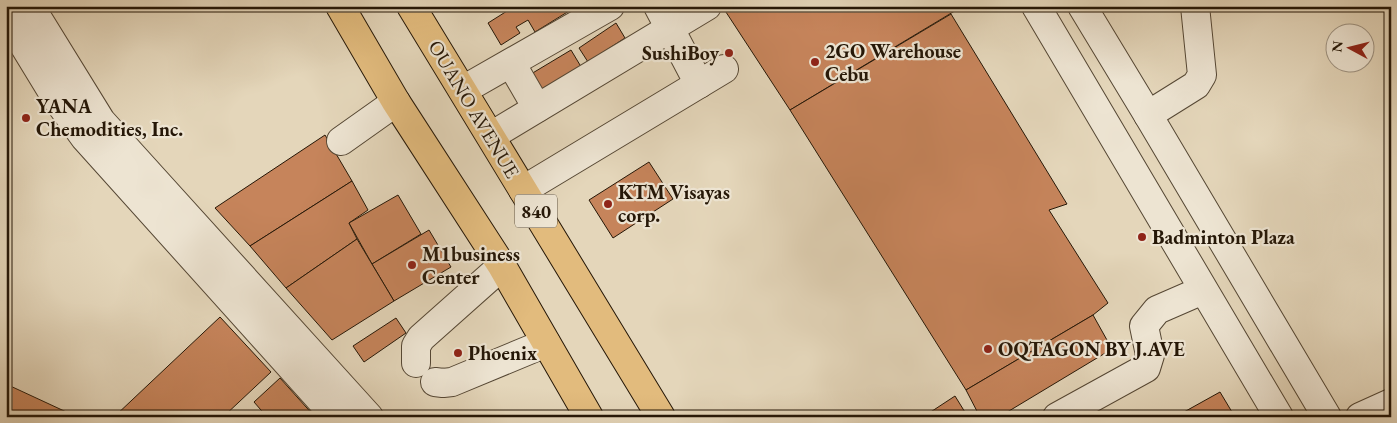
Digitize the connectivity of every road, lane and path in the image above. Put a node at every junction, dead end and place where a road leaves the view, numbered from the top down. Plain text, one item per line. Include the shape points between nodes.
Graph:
1 (30, 6) edge
2 (340, 6) edge
3 (411, 6) edge
4 (610, 6) edge
5 (707, 6) edge
6 (1036, 6) edge
7 (1082, 6) edge
8 (1195, 6) edge
9 (6, 16) edge
10 (664, 18) edge
11 (511, 63) junction
12 (724, 69) dead end
13 (699, 84) junction
14 (463, 90) junction
15 (396, 102) junction
16 (537, 108) junction
17 (1148, 115) junction
18 (93, 129) junction
19 (491, 136) junction
20 (341, 141) dead end
21 (1183, 174) junction
22 (523, 190) junction
23 (1148, 196) junction
24 (502, 266) junction
25 (1203, 290) junction
26 (546, 343) junction
27 (416, 364) dead end
28 (435, 382) dead end
29 (1391, 403) edge
30 (336, 417) edge
31 (369, 417) edge
32 (589, 417) edge
33 (661, 417) edge
34 (1057, 417) edge
35 (1278, 417) edge
36 (1327, 417) edge
37 (1360, 417) edge

1 - 18 street
2 - 15 highway
3 - 14 highway, OUANO AVENUE / 840
4 - 11 street
5 - 10 street
6 - 23 street
7 - 17 street
8 - 17 street via 1202,75 1196,85
9 - 18 street via 56,98
10 - 13 street
10 - 16 street
11 - 14 street
11 - 16 street
12 - 13 street
13 - 22 street
14 - 19 highway, OUANO AVENUE / 840
15 - 20 street
15 - 24 highway
16 - 19 street
17 - 21 street
18 - 30 street
18 - 31 street
19 - 22 highway, OUANO AVENUE / 840
21 - 23 street
21 - 36 street
22 - 33 highway, OUANO AVENUE / 840
23 - 25 street
24 - 26 highway
24 - 27 street via 421,338 416,346
25 - 34 street via 1157,310 1144,326 1150,355 1146,368
25 - 35 street
26 - 28 street via 452,382
26 - 32 highway
29 - 37 street

